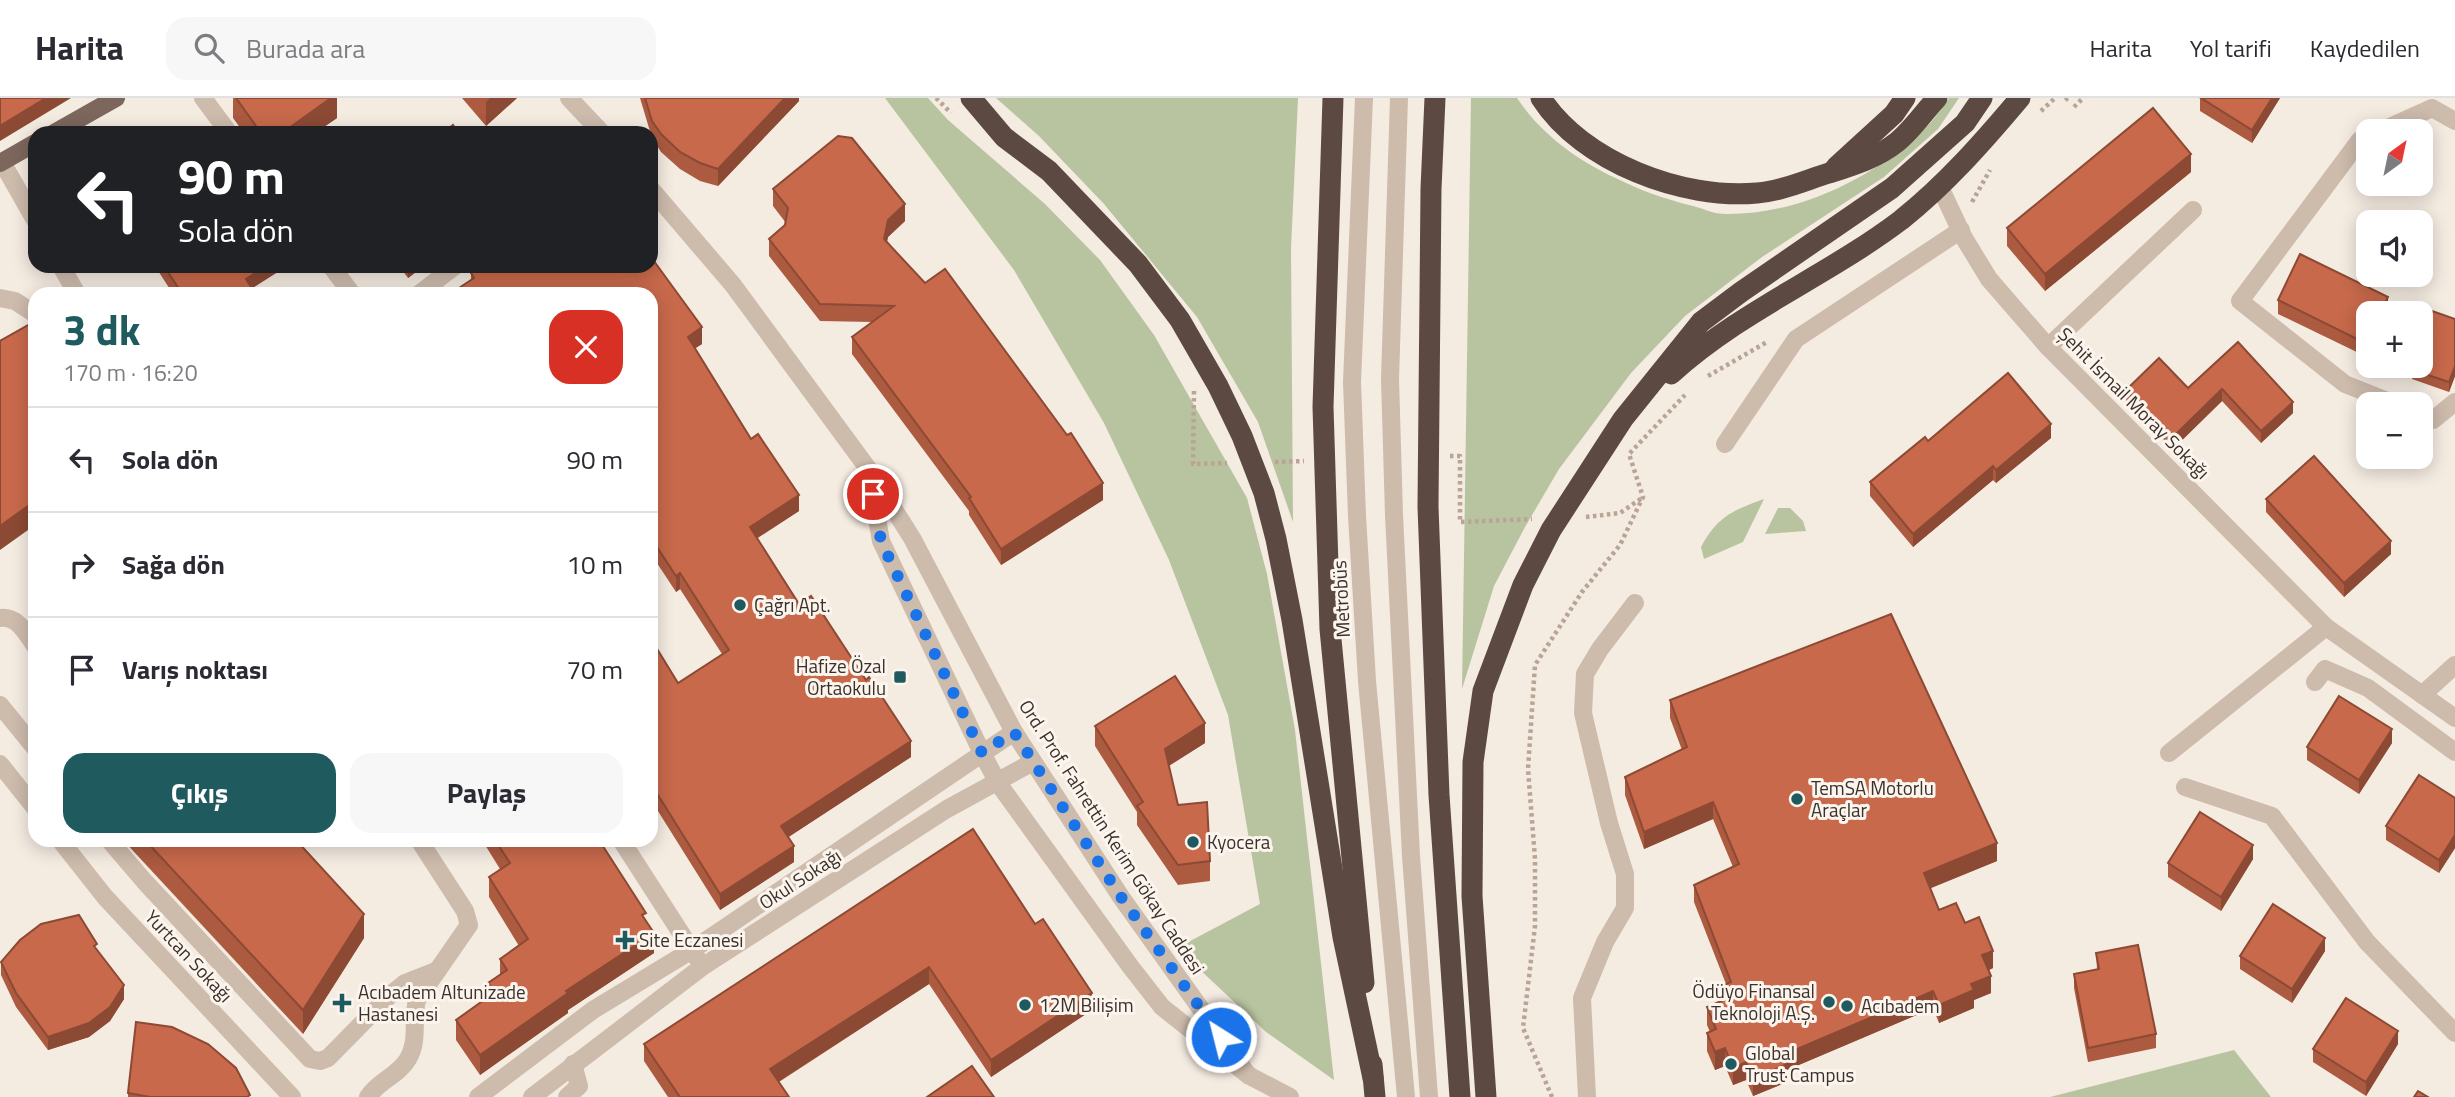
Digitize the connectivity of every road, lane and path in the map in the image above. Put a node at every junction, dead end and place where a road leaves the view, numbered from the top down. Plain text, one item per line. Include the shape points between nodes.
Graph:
1 (116, 98) edge
2 (203, 98) edge
3 (569, 98) edge
4 (959, 98) edge
5 (971, 98) edge
6 (1332, 98) edge
7 (1364, 98) edge
8 (1399, 98) edge
9 (1435, 98) edge
10 (1541, 98) edge
11 (1905, 98) edge
12 (1937, 98) edge
13 (1982, 98) edge
14 (2020, 98) edge
15 (2083, 98) edge
16 (2074, 107) dead end
17 (2408, 119) edge
18 (2455, 121) edge
19 (66, 126) edge
20 (224, 126) edge
21 (596, 126) edge
22 (1004, 137) junction
23 (2356, 145) edge
24 (28, 148) edge
25 (1, 163) edge
26 (1830, 173) junction
27 (1940, 187) junction
28 (658, 197) edge
29 (28, 208) edge
30 (2193, 211) dead end
31 (1961, 230) junction
32 (446, 273) edge
33 (428, 287) edge
34 (0, 298) edge
35 (28, 309) edge
36 (2048, 347) junction
37 (1194, 388) dead end
38 (2365, 392) edge
39 (2455, 402) edge
40 (1623, 419) junction
41 (2433, 420) edge
42 (1725, 444) dead end
43 (1193, 464) dead end
44 (869, 470) junction
45 (1643, 497) dead end
46 (1588, 517) dead end
47 (1634, 603) dead end
48 (0, 618) edge
49 (2326, 628) junction
50 (28, 635) edge
51 (2455, 665) edge
52 (2315, 682) dead end
53 (2422, 695) junction
54 (0, 705) edge
55 (2455, 718) edge
56 (1014, 732) junction
57 (28, 739) edge
58 (2169, 752) dead end
59 (2455, 752) edge
60 (982, 753) junction
61 (1033, 762) junction
62 (0, 764) edge
63 (998, 783) junction
64 (2185, 787) dead end
65 (28, 799) edge
66 (66, 847) edge
67 (116, 847) edge
68 (424, 847) edge
69 (626, 847) edge
70 (692, 950) junction
71 (702, 967) junction
72 (438, 970) junction
73 (2455, 1033) edge
74 (573, 1064) junction
75 (1248, 1075) junction
76 (1374, 1087) edge
77 (1486, 1093) edge
78 (1460, 1095) edge
79 (292, 1097) edge
80 (368, 1097) edge
81 (478, 1097) edge
82 (532, 1097) edge
83 (567, 1097) edge
84 (1290, 1097) edge
85 (1406, 1097) edge
86 (1429, 1097) edge
87 (1587, 1097) edge

1 - 19 main road
2 - 20 street
3 - 21 street
4 - 22 highway
5 - 22 highway
6 - 76 highway via 1323,407 1330,629
7 - 85 street, Metrobüs via 1352,382 1357,516 1367,681
8 - 86 street via 1390,379 1394,515 1411,856
9 - 78 highway via 1427,507 1438,795
10 - 26 highway via 1573,134 1606,158 1663,183 1722,193 1758,193
11 - 26 highway via 1894,114
12 - 26 highway via 1898,141 1865,162
13 - 40 highway via 1965,123 1892,188 1700,323
14 - 27 highway
15 - 16 path
17 - 18 street via 2432,108
22 - 76 highway via 1049,171 1138,264 1180,320 1218,386 1264,493 1292,620 1343,937
23 - 38 street via 2240,301 2345,384
24 - 25 main road
25 - 29 street
27 - 31 street, Şehit İsmail Moray Sokağı
27 - 40 highway via 1856,251 1719,335
28 - 44 street, Ord. Prof. Fahrettin Kerim Gökay Caddesi via 733,285
30 - 36 street
31 - 36 street, Şehit İsmail Moray Sokağı via 1989,279
31 - 42 street via 1796,339
32 - 33 street
34 - 35 street
36 - 49 street, Şehit İsmail Moray Sokağı
37 - 43 path
39 - 41 street
40 - 77 highway via 1551,530 1523,585 1483,691 1473,762 1472,896
44 - 56 street, Ord. Prof. Fahrettin Kerim Gökay Caddesi via 912,538
44 - 60 street, Ord. Prof. Fahrettin Kerim Gökay Caddesi via 881,541
45 - 46 path via 1620,513
47 - 87 street via 1585,674 1583,713 1625,874 1625,908 1582,998
48 - 50 street via 8,617
49 - 53 street, Şehit İsmail Moray Sokağı
49 - 58 street
51 - 53 street
52 - 59 street via 2325,669 2368,688
53 - 55 street, Şehit İsmail Moray Sokağı
54 - 57 street
56 - 60 street
56 - 61 street, Ord. Prof. Fahrettin Kerim Gökay Caddesi
60 - 63 street, Ord. Prof. Fahrettin Kerim Gökay Caddesi
60 - 70 street
61 - 63 street, Okul Sokağı
61 - 75 street, Ord. Prof. Fahrettin Kerim Gökay Caddesi via 1121,897
62 - 65 street
63 - 71 street, Okul Sokağı via 947,810
63 - 75 street, Ord. Prof. Fahrettin Kerim Gökay Caddesi via 1162,1007
64 - 73 street via 2272,816 2367,942
66 - 79 street, Yurtcan Sokağı via 105,897
67 - 72 street via 310,1059 328,1058 397,989
68 - 72 street via 465,911 469,925
69 - 70 street
70 - 71 street
70 - 81 street via 593,1010
71 - 74 street, Okul Sokağı
72 - 80 street via 417,1000 416,1036 409,1058
74 - 82 street, Okul Sokağı
74 - 83 street via 579,1087
75 - 84 street, Ord. Prof. Fahrettin Kerim Gökay Caddesi

